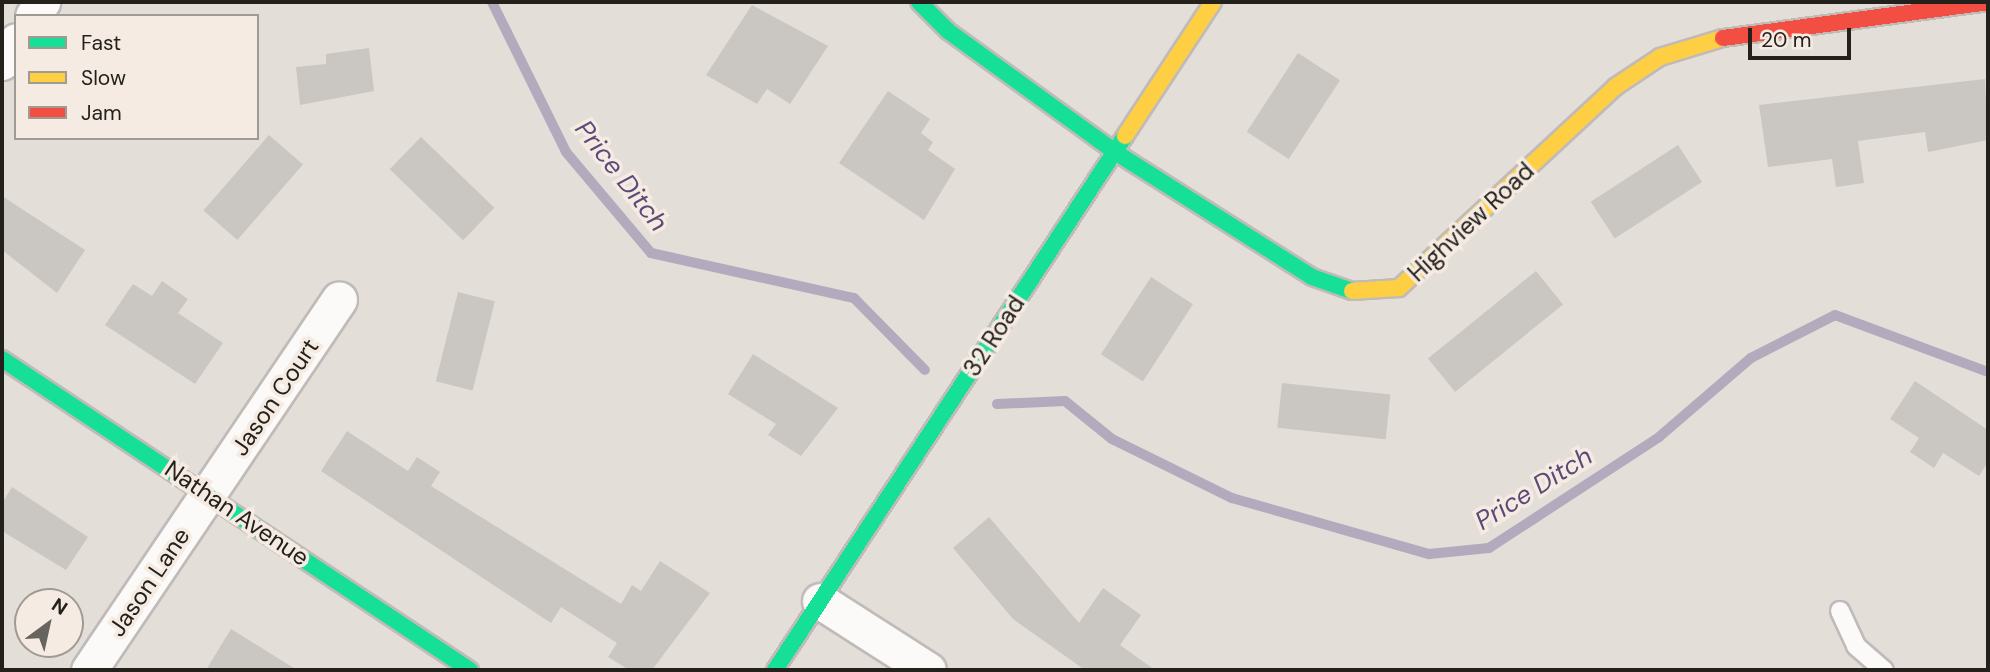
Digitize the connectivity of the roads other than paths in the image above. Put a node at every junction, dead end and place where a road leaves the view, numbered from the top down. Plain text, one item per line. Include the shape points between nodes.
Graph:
1 (919, 2) edge
2 (1213, 2) edge
3 (1988, 2) edge
4 (14, 44) edge
5 (2, 62) edge
6 (1115, 152) junction
7 (339, 300) dead end
8 (2, 359) edge
9 (209, 494) junction
10 (820, 601) junction
11 (1840, 611) dead end
12 (89, 670) edge
13 (470, 670) edge
14 (775, 670) edge
15 (928, 670) edge
16 (1884, 670) edge

1 - 6 street, Highview Road via 948,31
2 - 6 street, 32 Road
3 - 6 street, Highview Road via 1727,37 1660,57 1615,88 1399,288 1357,293 1312,277
4 - 5 street
6 - 10 street, 32 Road
7 - 9 street, Jason Court
8 - 9 street, Nathan Avenue
9 - 12 street, Jason Lane
9 - 13 street, Nathan Avenue
10 - 14 street, 32 Road
10 - 15 street
11 - 16 lane via 1856,646

